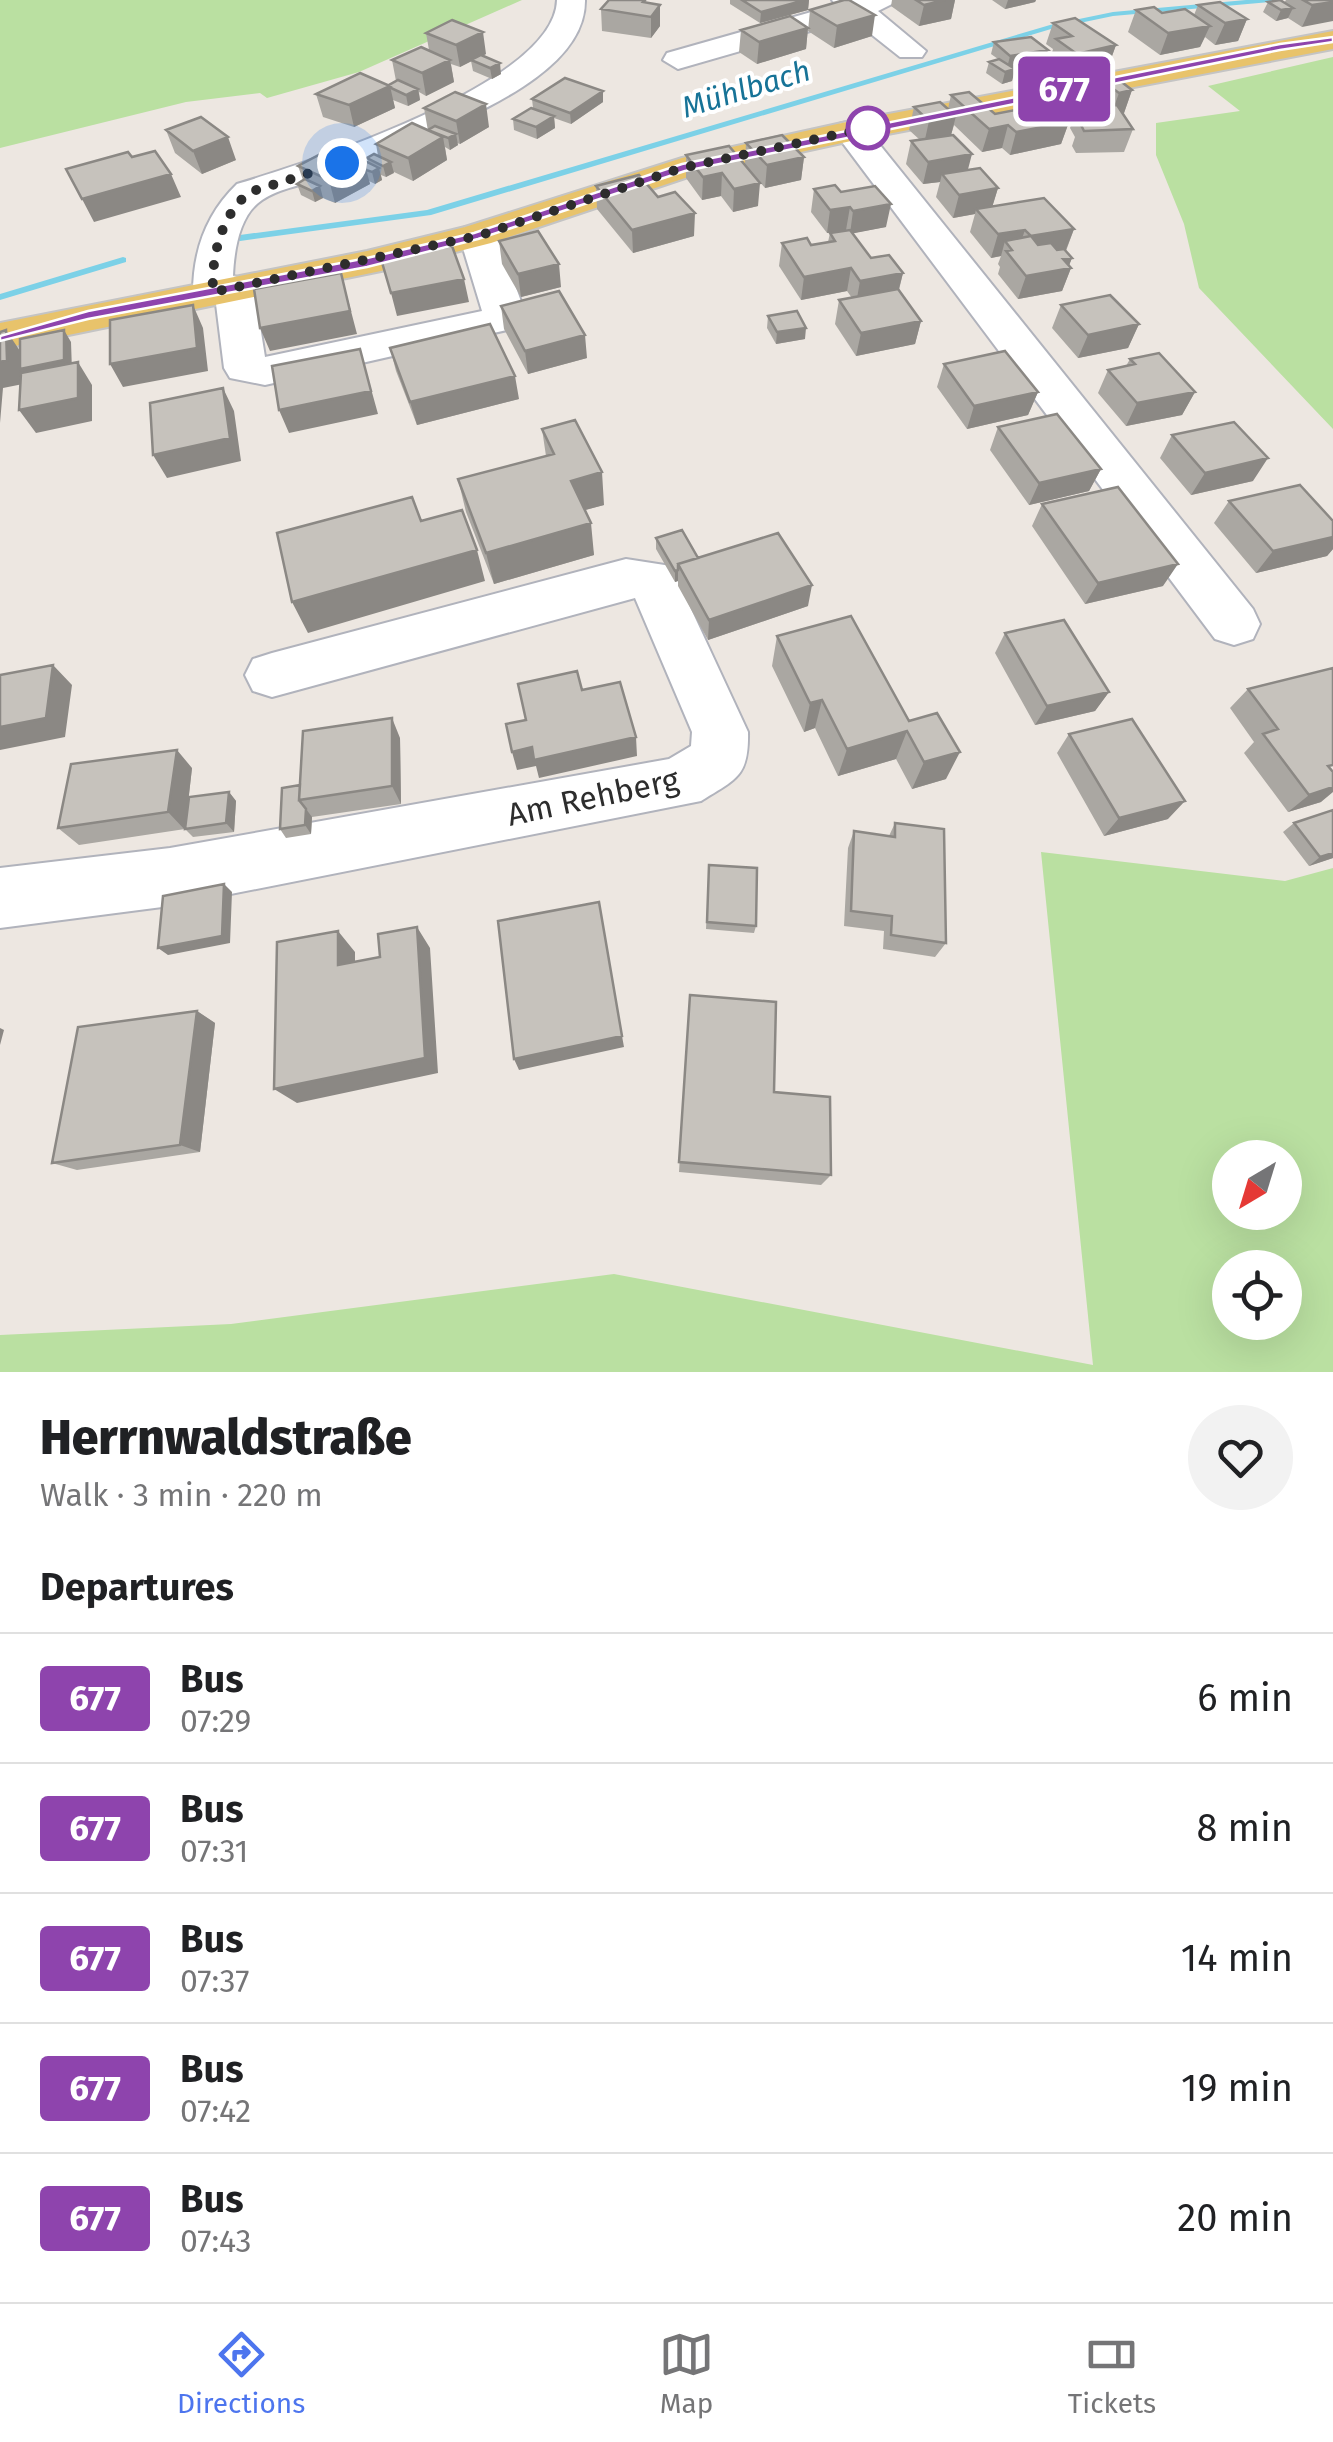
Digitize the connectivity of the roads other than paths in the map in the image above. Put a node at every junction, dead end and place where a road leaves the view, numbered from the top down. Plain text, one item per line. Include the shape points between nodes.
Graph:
1 (571, 0) edge
2 (886, 0) edge
3 (850, 3) edge
4 (1333, 40) edge
5 (911, 51) dead end
6 (678, 60) dead end
7 (851, 131) junction
8 (478, 236) junction
9 (224, 290) junction
10 (0, 336) edge
11 (1234, 624) dead end
12 (272, 675) dead end
13 (0, 898) edge

1 - 9 street via 567,23 527,71 503,88 342,163 261,188 238,202 212,265
2 - 3 street
3 - 5 street
3 - 6 street
4 - 7 main road
7 - 8 main road via 682,168
7 - 11 street
8 - 9 main road
8 - 9 street via 502,319 265,370 245,368
9 - 10 main road
12 - 13 street, Am Rehberg via 626,578 653,580 720,732 720,759 680,783 170,877

